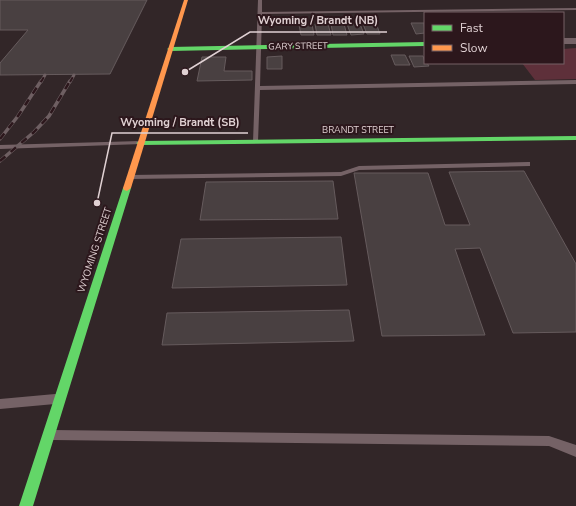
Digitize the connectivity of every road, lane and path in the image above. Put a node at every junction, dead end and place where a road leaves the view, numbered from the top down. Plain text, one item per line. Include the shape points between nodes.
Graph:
1 (186, 0) edge
2 (260, 0) edge
3 (576, 9) edge
4 (260, 13) junction
5 (564, 41) edge
6 (576, 41) edge
7 (424, 44) edge
8 (259, 47) junction
9 (170, 48) junction
10 (576, 82) edge
11 (257, 88) junction
12 (576, 138) edge
13 (255, 141) junction
14 (140, 143) junction
15 (0, 147) edge
16 (528, 164) dead end
17 (130, 177) junction
18 (60, 398) junction
19 (0, 404) edge
20 (48, 435) junction
21 (576, 451) edge
22 (26, 506) edge

1 - 9 street, WYOMING STREET
2 - 4 lane
3 - 4 lane
4 - 8 lane
5 - 6 street
7 - 8 street, GARY STREET
8 - 9 street, GARY STREET
8 - 11 lane
9 - 14 street, WYOMING STREET
10 - 11 lane
11 - 13 lane
12 - 13 street, BRANDT STREET
13 - 14 street, BRANDT STREET
14 - 15 lane
14 - 17 street, WYOMING STREET
16 - 17 lane via 360,168 341,174
17 - 18 street, WYOMING STREET
18 - 19 lane
18 - 20 street, WYOMING STREET
20 - 21 lane via 549,441
20 - 22 street, WYOMING STREET

